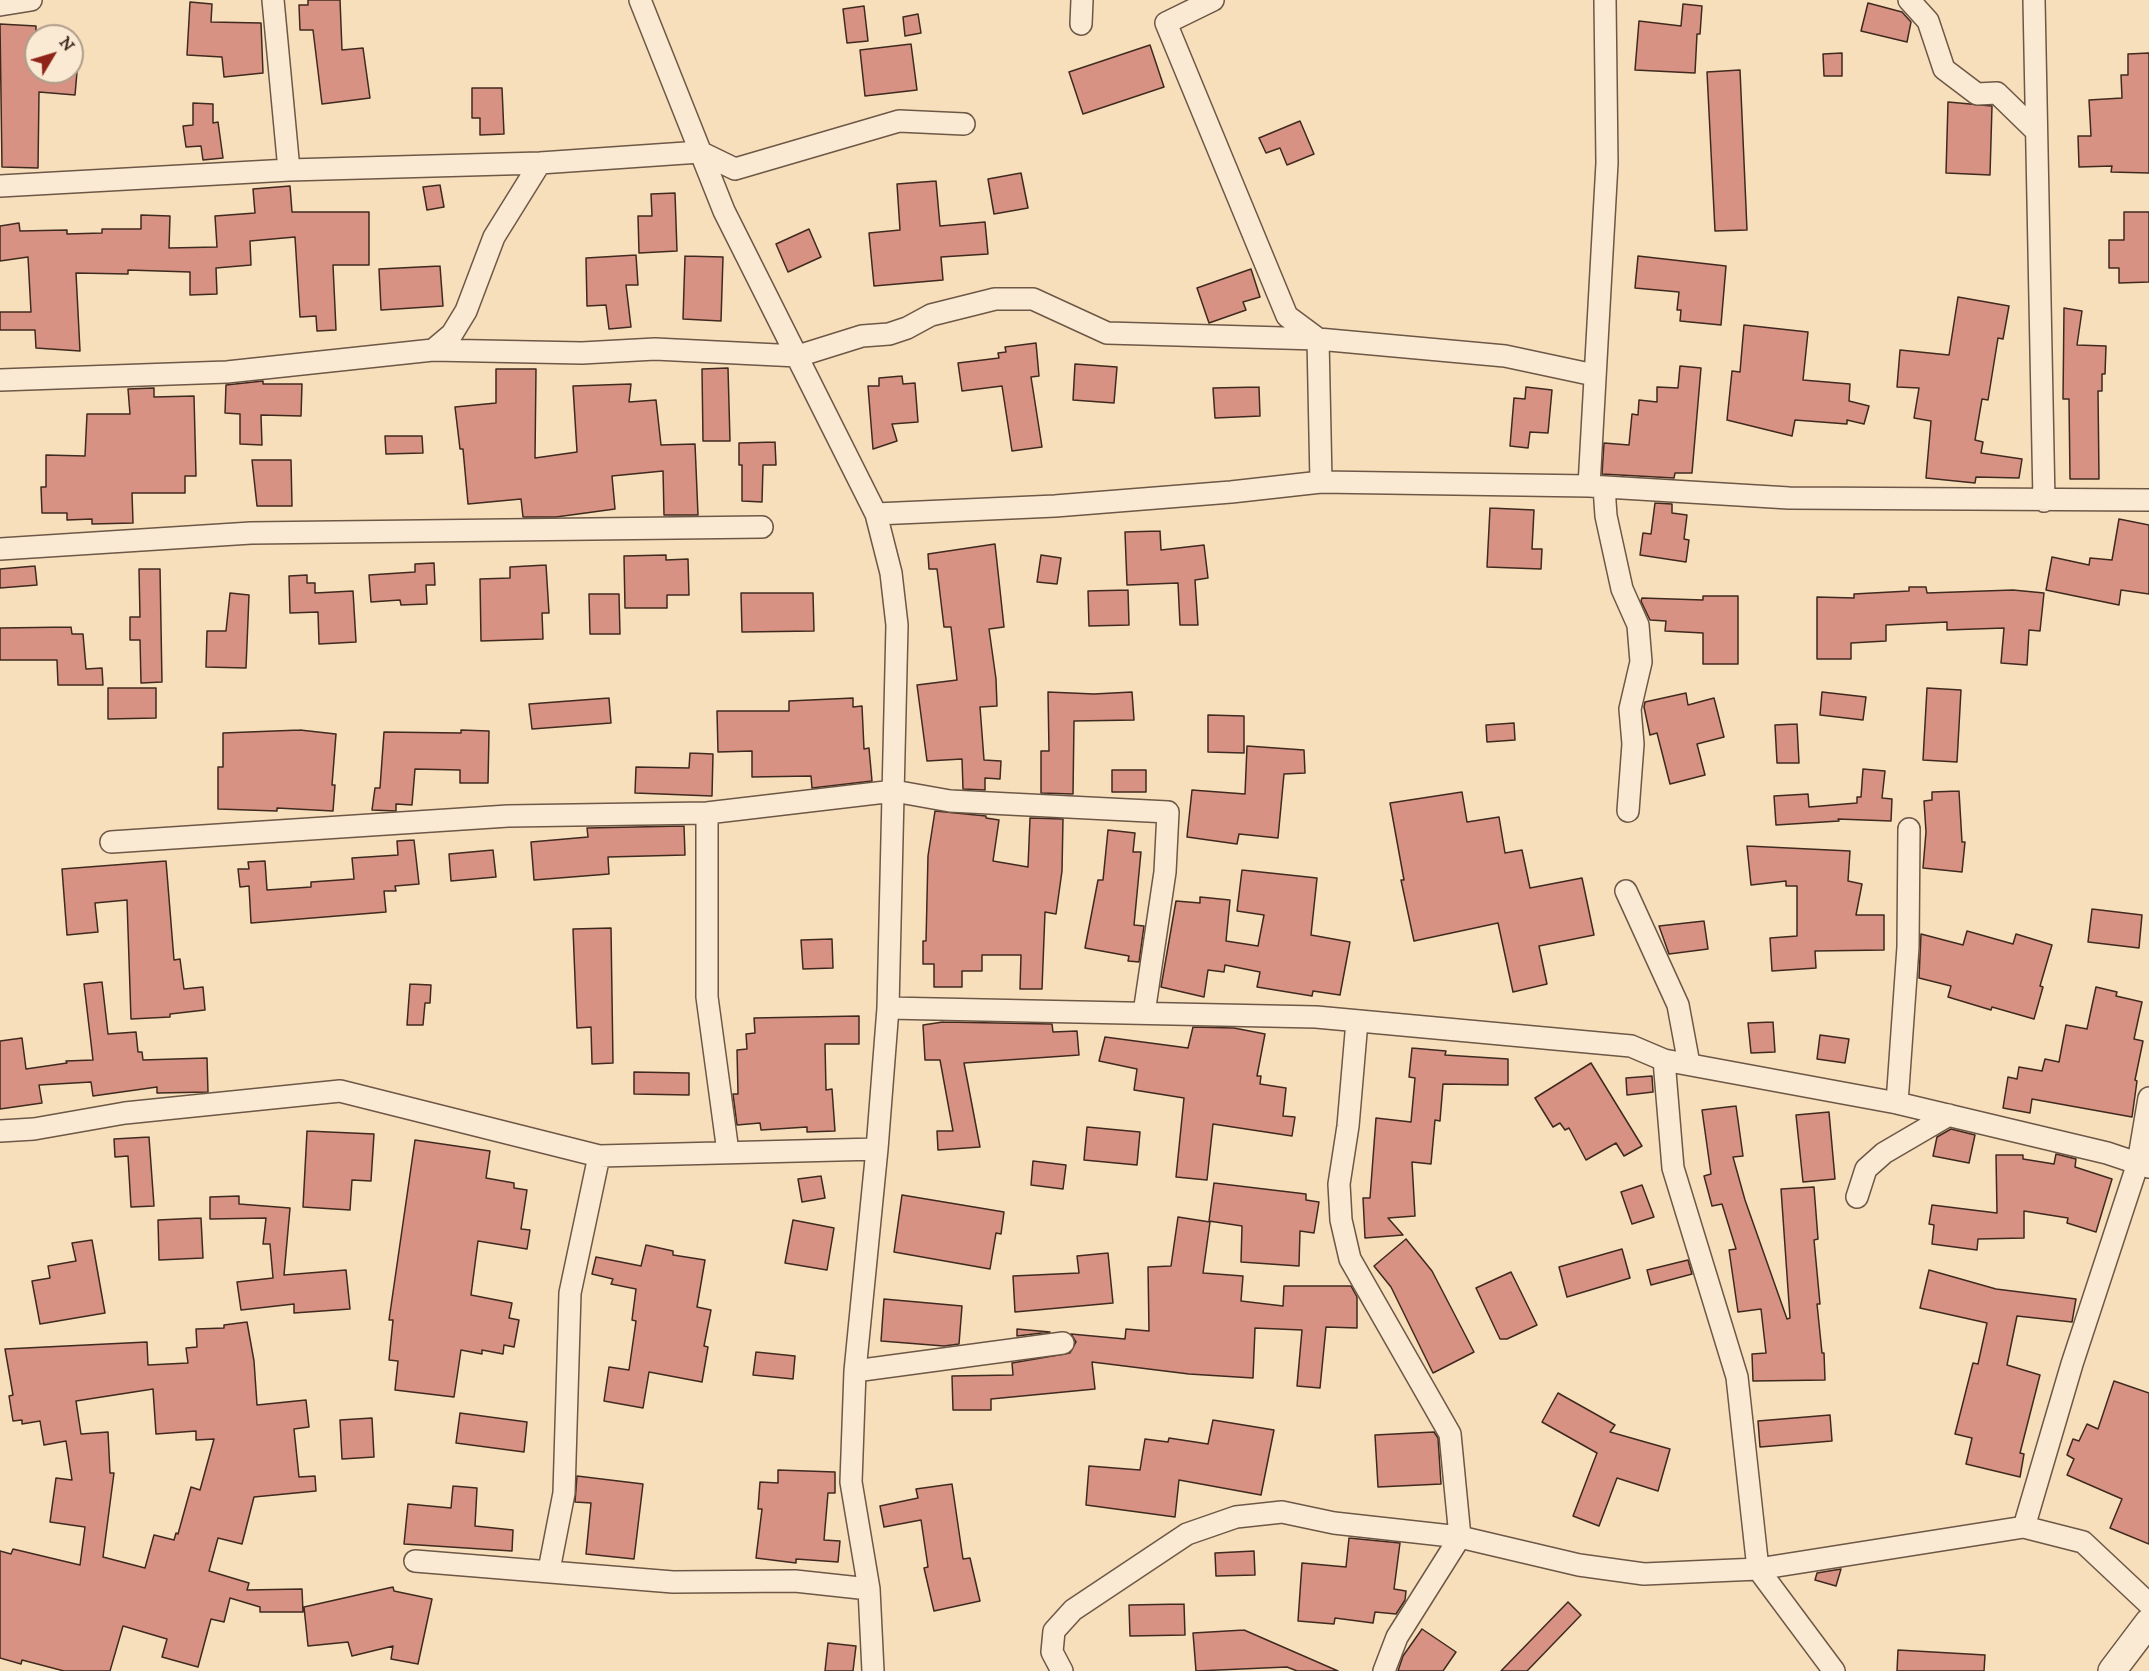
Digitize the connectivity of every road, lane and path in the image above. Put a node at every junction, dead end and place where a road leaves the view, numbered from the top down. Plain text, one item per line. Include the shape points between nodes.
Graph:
1 (30, 0) edge
2 (273, 0) edge
3 (640, 0) edge
4 (1082, 0) edge
5 (1213, 0) edge
6 (1605, 0) edge
7 (1909, 0) edge
8 (2034, 0) edge
9 (0, 5) edge
10 (1081, 24) dead end
11 (964, 124) dead end
12 (2036, 131) junction
13 (700, 152) junction
14 (540, 163) junction
15 (290, 170) junction
16 (0, 186) edge
17 (1318, 339) junction
18 (433, 350) junction
19 (798, 356) junction
20 (1594, 375) junction
21 (0, 380) edge
22 (1321, 482) junction
23 (1597, 487) junction
24 (2149, 500) edge
25 (2044, 501) junction
26 (876, 514) junction
27 (762, 527) dead end
28 (0, 549) edge
29 (894, 791) junction
30 (1628, 811) dead end
31 (707, 813) junction
32 (1909, 829) dead end
33 (111, 842) dead end
34 (1626, 891) dead end
35 (888, 1008) junction
36 (1144, 1013) junction
37 (1357, 1021) junction
38 (1664, 1060) junction
39 (1689, 1064) junction
40 (2149, 1098) edge
41 (1897, 1102) junction
42 (1949, 1115) junction
43 (0, 1131) edge
44 (877, 1149) junction
45 (728, 1152) junction
46 (599, 1156) junction
47 (2144, 1165) edge
48 (1857, 1197) dead end
49 (1063, 1343) dead end
50 (855, 1371) junction
51 (2024, 1527) junction
52 (1460, 1537) junction
53 (416, 1561) dead end
54 (1758, 1569) junction
55 (549, 1570) junction
56 (869, 1589) junction
57 (2149, 1604) edge
58 (2149, 1622) edge
59 (873, 1671) edge
60 (1062, 1671) edge
61 (1384, 1671) edge
62 (1834, 1671) edge
63 (2112, 1671) edge

1 - 9 street
2 - 15 street
3 - 13 street
4 - 10 street
5 - 17 street via 1166,24 1287,316
6 - 20 street via 1607,163
7 - 12 street via 1928,21 1944,69 1977,94 1997,93
8 - 12 street
11 - 13 street via 899,121 735,169
12 - 25 street
13 - 14 street
13 - 19 street via 724,211
14 - 15 street
14 - 18 street via 494,237 466,311 452,334
15 - 16 street
17 - 19 street via 1107,333 1033,299 995,299 931,315 889,334 862,336
17 - 20 street via 1505,356
17 - 22 street
18 - 19 street via 582,353 655,349
18 - 21 street via 226,372
19 - 26 street
20 - 23 street
22 - 23 street
22 - 26 street via 1055,506
23 - 25 street via 1789,498
23 - 30 street via 1622,589 1638,625 1641,662 1630,709 1633,744
24 - 25 street
26 - 29 street via 891,573 897,625
27 - 28 street via 251,533
29 - 31 street
29 - 35 street
29 - 36 street via 961,801 1168,812 1165,872
31 - 33 street via 508,816
31 - 45 street via 707,997
32 - 41 street via 1908,948
34 - 39 street via 1678,1005
35 - 36 street
35 - 44 street
36 - 37 street
37 - 38 street via 1631,1046
37 - 52 street via 1339,1184 1341,1220 1350,1259 1450,1434
38 - 39 street
38 - 54 street via 1673,1168 1737,1377
39 - 41 street
40 - 47 street
41 - 42 street
42 - 47 street
42 - 48 street via 1884,1153 1866,1169
43 - 46 street via 124,1113 340,1091
44 - 45 street
44 - 50 street
45 - 46 street
46 - 55 street via 570,1293 564,1493
47 - 51 street via 2072,1364
49 - 50 street
50 - 56 street via 851,1482
51 - 54 street
51 - 57 street via 2083,1542
52 - 54 street via 1579,1565 1644,1574
52 - 60 street via 1334,1523 1282,1512 1236,1517 1187,1534 1073,1610 1054,1631 1052,1652
52 - 61 street via 1397,1637
53 - 55 street
54 - 62 street
55 - 56 street via 673,1582 795,1581
56 - 59 street
58 - 63 street

